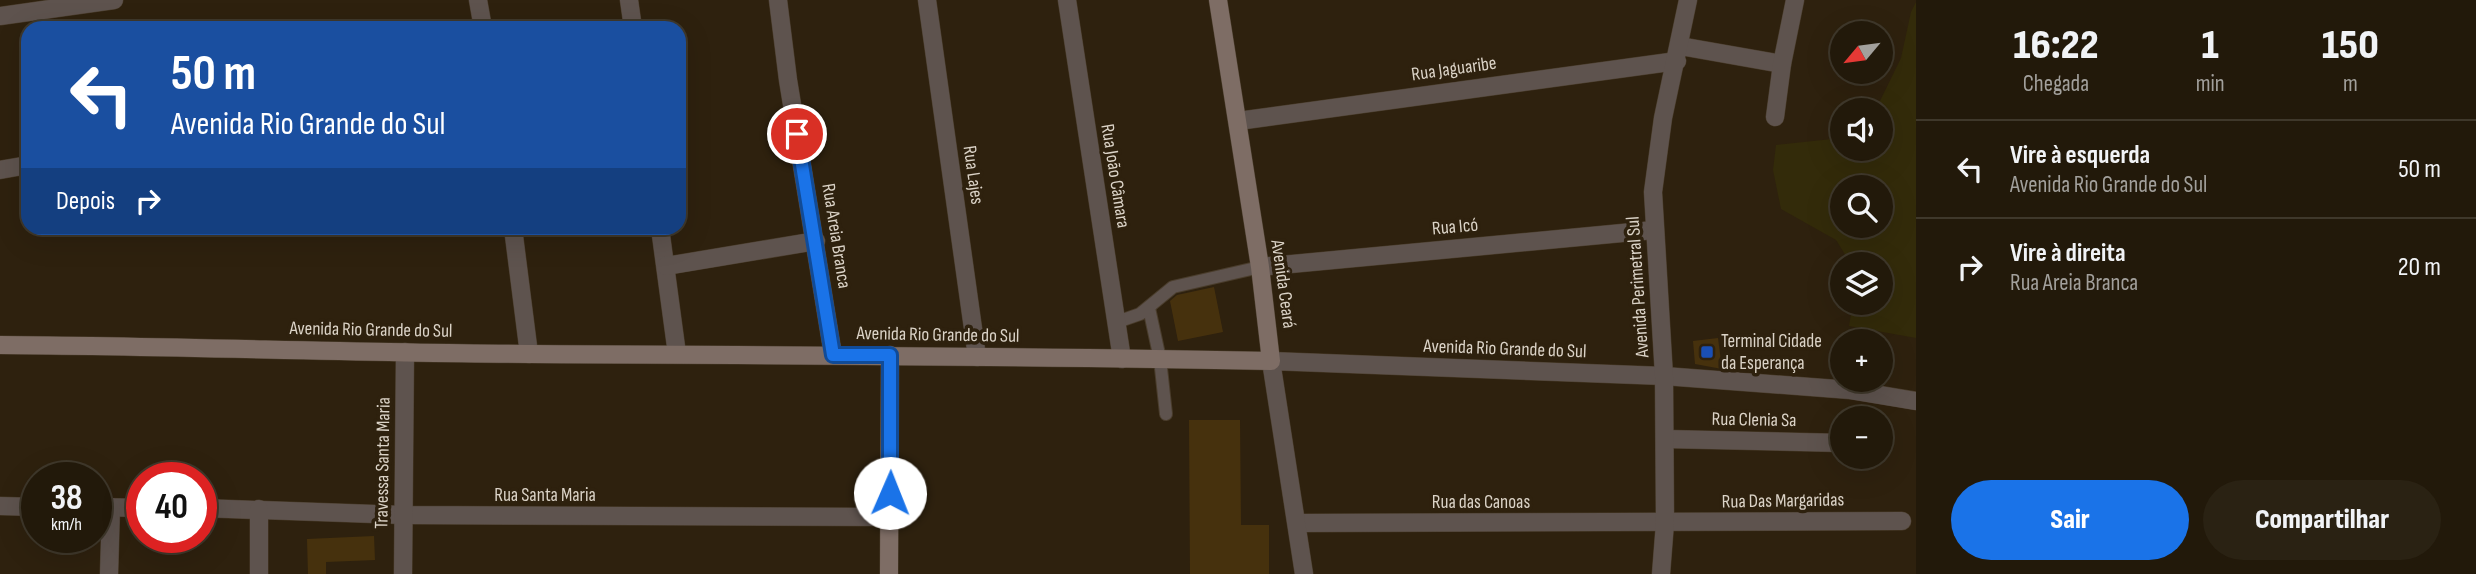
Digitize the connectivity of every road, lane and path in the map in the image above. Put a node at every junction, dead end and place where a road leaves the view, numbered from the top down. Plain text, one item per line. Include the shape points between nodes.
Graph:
1 (114, 0) edge
2 (478, 0) edge
3 (629, 0) edge
4 (778, 0) edge
5 (928, 0) edge
6 (1067, 0) edge
7 (1218, 0) edge
8 (1688, 0) edge
9 (1795, 0) edge
10 (0, 16) edge
11 (482, 21) edge
12 (632, 21) edge
13 (1678, 53) junction
14 (1782, 64) junction
15 (1775, 117) dead end
16 (1238, 121) junction
17 (21, 166) edge
18 (0, 170) edge
19 (1654, 230) junction
20 (514, 235) edge
21 (661, 235) edge
22 (816, 241) junction
23 (666, 266) junction
24 (1260, 267) junction
25 (1149, 308) junction
26 (1117, 321) junction
27 (0, 345) edge
28 (405, 352) junction
29 (529, 354) junction
30 (677, 354) junction
31 (833, 355) junction
32 (890, 355) junction
33 (977, 357) junction
34 (1122, 359) junction
35 (1160, 359) junction
36 (1271, 360) junction
37 (1664, 376) junction
38 (1916, 401) edge
39 (1166, 414) dead end
40 (1665, 439) junction
41 (1830, 443) edge
42 (0, 506) edge
43 (21, 507) edge
44 (217, 508) edge
45 (259, 509) junction
46 (403, 515) junction
47 (889, 517) junction
48 (1902, 521) dead end
49 (1298, 523) junction
50 (1665, 523) junction
51 (107, 553) edge
52 (109, 574) edge
53 (259, 574) edge
54 (403, 574) edge
55 (889, 574) edge
56 (1304, 574) edge
57 (1661, 574) edge

1 - 10 street
2 - 11 street
3 - 12 street
4 - 22 street, Rua Areia Branca
5 - 33 street, Rua Lajes
6 - 26 street, Rua João Câmara
7 - 16 street, Avenida Ceará
8 - 13 street, Avenida Perimetral Sul
9 - 14 street
13 - 14 street, Rua Jaguaribe
13 - 16 street, Rua Jaguaribe
13 - 19 street, Avenida Perimetral Sul via 1657,155
14 - 15 street
16 - 24 street, Avenida Ceará
17 - 18 street
19 - 24 street, Rua Icó
19 - 37 street, Avenida Perimetral Sul
20 - 29 street
21 - 23 street
22 - 23 street
22 - 31 street, Rua Areia Branca
23 - 30 street
24 - 25 lane via 1172,287
24 - 36 street, Avenida Ceará
25 - 26 lane
25 - 35 lane
26 - 34 street, Rua João Câmara
27 - 28 street, Avenida Rio Grande do Sul
28 - 29 street, Avenida Rio Grande do Sul
28 - 46 street, Travessa Santa Maria
29 - 30 street, Avenida Rio Grande do Sul
30 - 31 street, Avenida Rio Grande do Sul
31 - 32 street, Avenida Rio Grande do Sul
32 - 33 street, Avenida Rio Grande do Sul
32 - 47 street
33 - 34 street, Avenida Rio Grande do Sul
34 - 35 street, Avenida Rio Grande do Sul
35 - 36 street, Avenida Rio Grande do Sul
35 - 39 lane
36 - 37 street, Avenida Rio Grande do Sul
36 - 49 street, Avenida Ceará
37 - 38 street, Avenida Rio Grande do Sul via 1850,390
37 - 40 street, Avenida Perimetral Sul
40 - 41 street, Rua Clenia Sa
40 - 50 street, Avenida Perimetral Sul
42 - 43 street
44 - 45 street, Rua Santa Maria
45 - 46 street, Rua Santa Maria
45 - 53 street
46 - 47 street, Rua Santa Maria
46 - 54 street, Travessa Santa Maria
47 - 55 street
48 - 50 street, Rua Das Margaridas
49 - 50 street, Rua das Canoas
49 - 56 street, Avenida Ceará
50 - 57 street, Avenida Perimetral Sul
51 - 52 street

